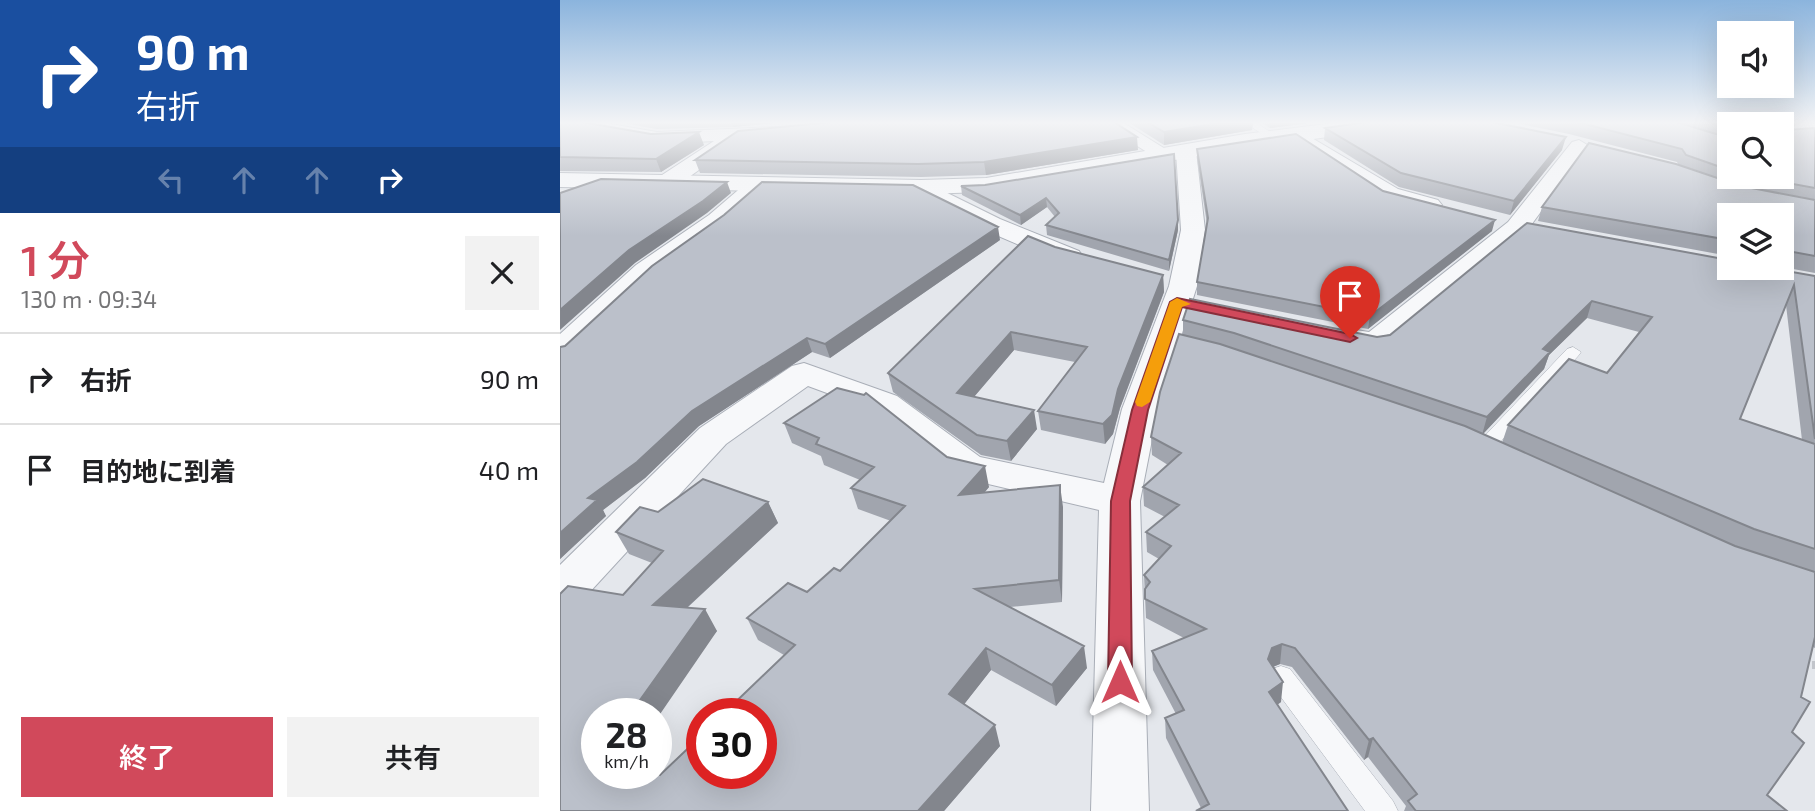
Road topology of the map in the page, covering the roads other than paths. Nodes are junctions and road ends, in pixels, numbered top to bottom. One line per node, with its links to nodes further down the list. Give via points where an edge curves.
1 (700, 160): 6 (street)
2 (1137, 160): 9 (street, via 1003,183)
3 (1178, 160): 16 (street, via 1193,230 1176,343 1140,410)
4 (1329, 160): 10 (street, via 1390,194)
5 (1568, 160): 12 (street, via 1517,227 1375,343)
6 (667, 182): 7 (street); 8 (street)
7 (759, 184): 9 (street); 13 (street, via 718,220 646,271)
8 (562, 185)
9 (921, 187): 11 (street, via 991,224)
10 (1453, 211)
11 (1092, 264)
12 (1322, 332)
13 (560, 351)
14 (1573, 352): 15 (lane, via 1493,449)
15 (1468, 438)
16 (1120, 501): 17 (street, via 968,467 885,402 804,373 713,436); 19 (street)
17 (560, 594)
18 (1281, 677): 20 (lane)
19 (1120, 811)
20 (1383, 811)

